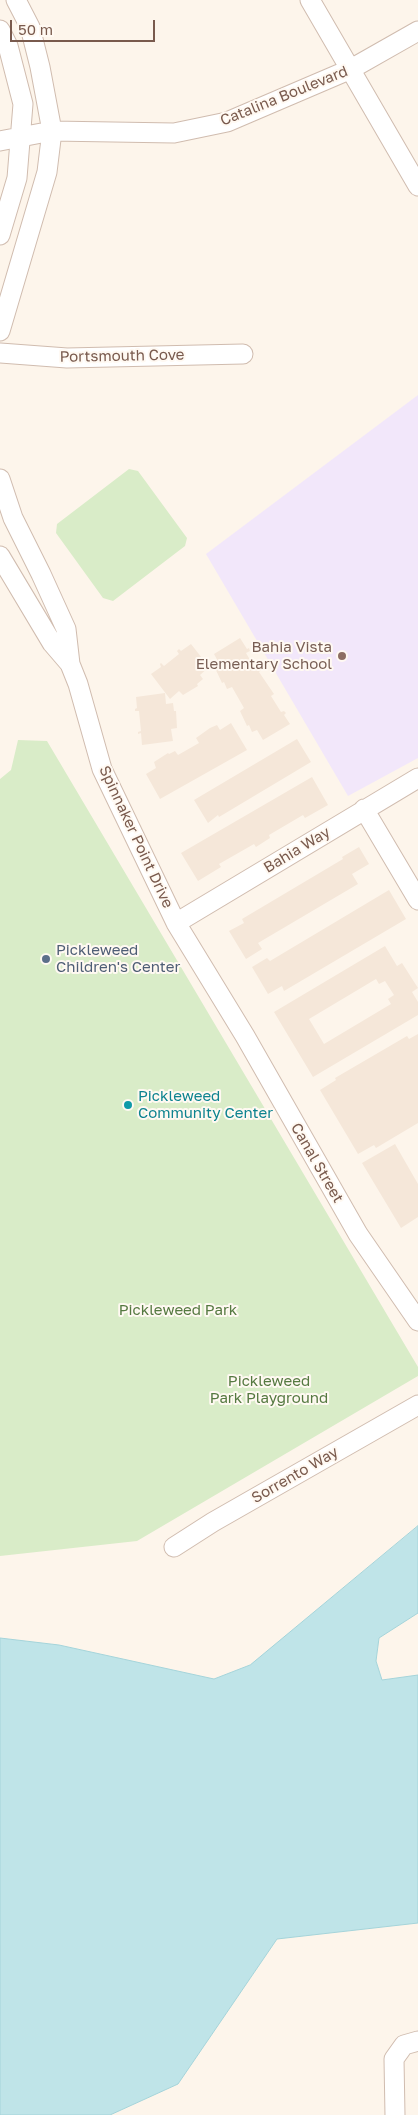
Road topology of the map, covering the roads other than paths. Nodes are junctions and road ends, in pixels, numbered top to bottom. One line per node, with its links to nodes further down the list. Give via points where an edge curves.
1 (16, 0): 6 (street, via 30,28)
2 (310, 0): 5 (street)
3 (0, 30): 7 (street, via 8,46 23,104)
4 (418, 31): 5 (street, Catalina Boulevard)
5 (351, 69): 6 (street, Catalina Boulevard, via 227,122 174,133); 9 (street)
6 (52, 130): 7 (street, Catalina Boulevard); 11 (street, via 47,172)
7 (21, 136): 8 (street, Catalina Boulevard); 10 (street, via 16,178)
8 (0, 141)
9 (418, 186)
10 (0, 235)
11 (0, 331)
12 (0, 353): 13 (street, Portsmouth Cove, via 67,358)
13 (243, 354)
14 (0, 479): 16 (street, Spinnaker Point Drive, via 13,518 66,629)
15 (0, 556): 16 (street, Spinnaker Point Drive, via 52,643)
16 (70, 664): 20 (street, Spinnaker Point Drive, via 102,769)
17 (418, 778): 18 (street, Bahia Way)
18 (364, 809): 19 (street); 20 (street, Bahia Way)
19 (418, 900)
20 (176, 922): 21 (street, Canal Street, via 358,1234)
21 (418, 1321)
22 (418, 1405): 23 (street, Sorrento Way)
23 (174, 1547)
24 (418, 2041): 25 (street, via 404,2045 394,2060)
25 (395, 2115)

